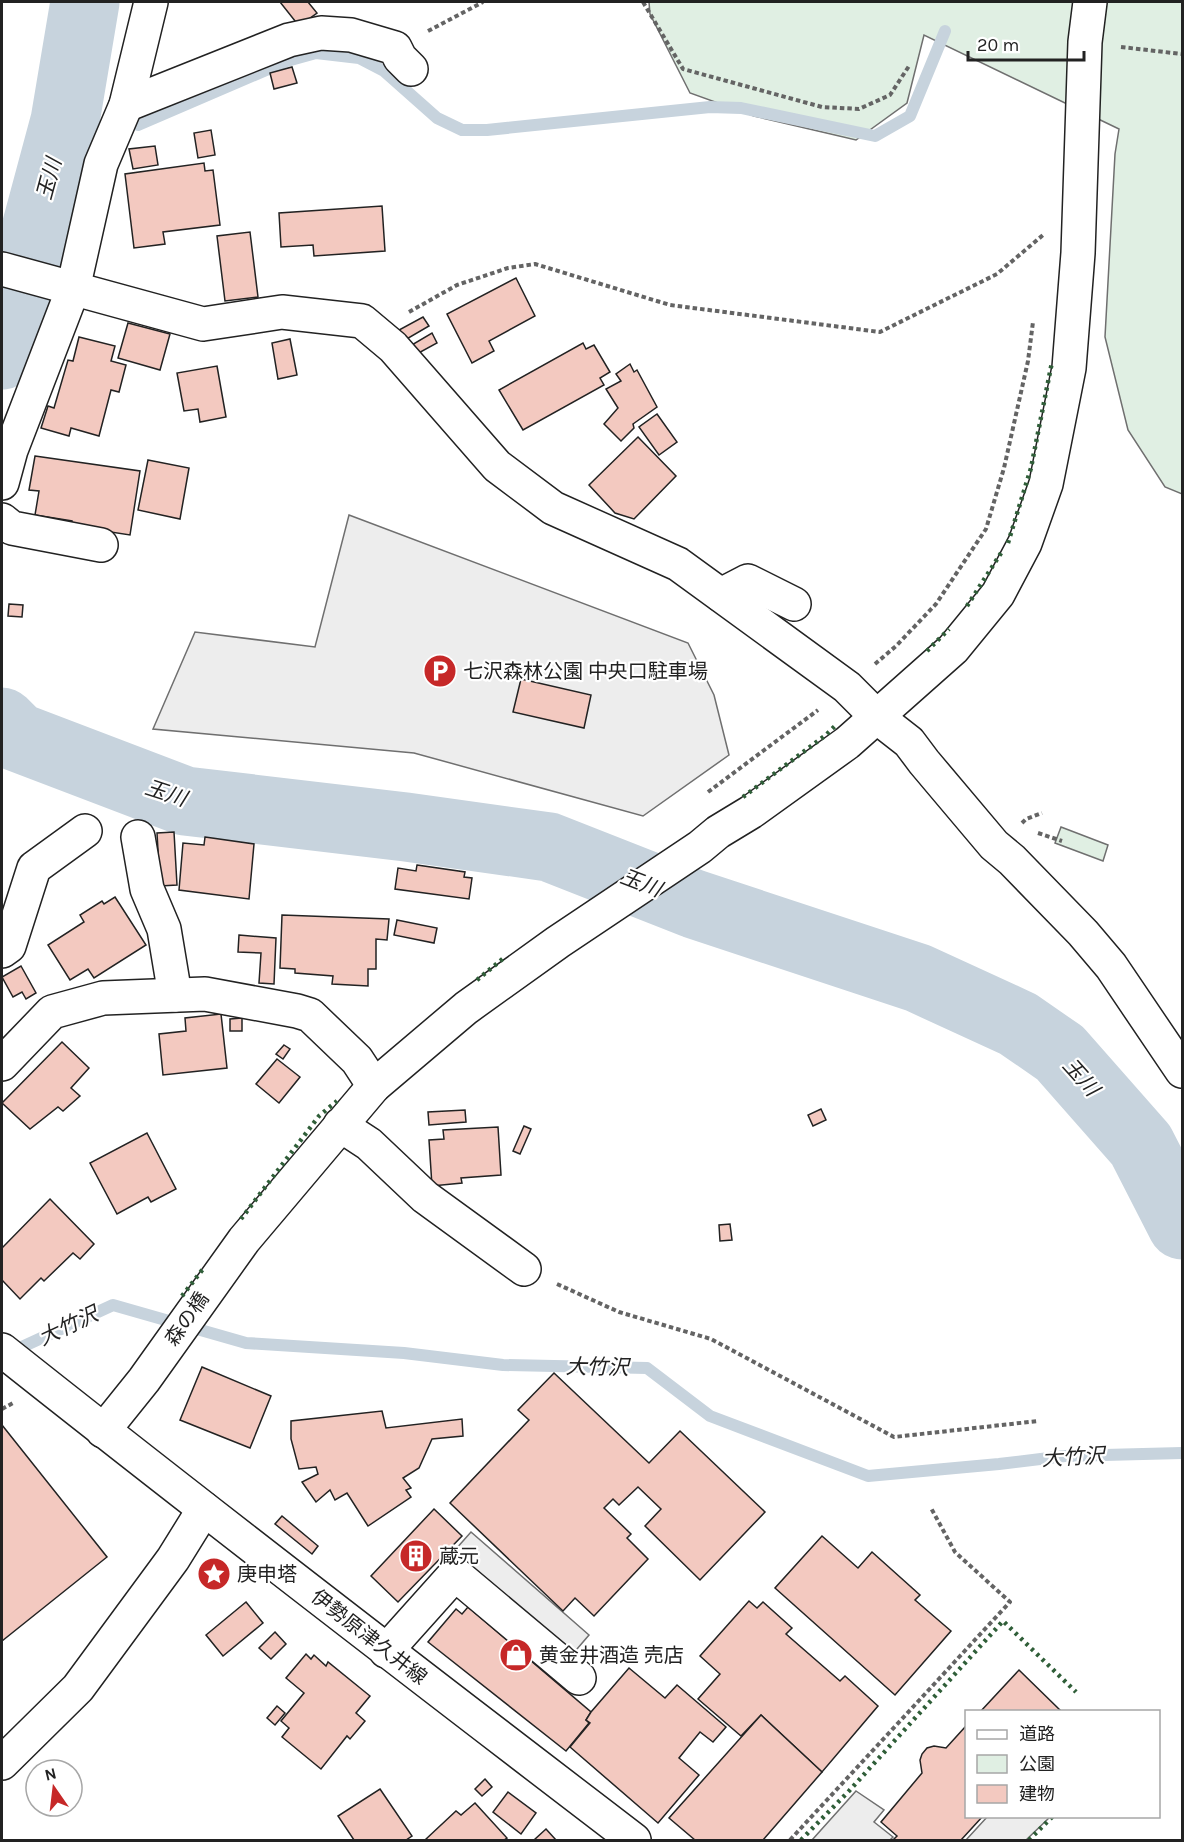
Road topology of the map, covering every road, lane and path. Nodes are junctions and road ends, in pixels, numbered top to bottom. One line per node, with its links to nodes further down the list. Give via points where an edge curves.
1 (151, 2): 9 (street)
2 (483, 2): 7 (path)
3 (643, 2): 8 (path, via 683,69 822,107 859,109 880,100 890,95)
4 (1090, 2): 5 (street, 森の橋)
5 (1085, 42): 6 (path); 10 (street, 森の橋)
6 (1182, 54)
7 (403, 59): 9 (street, via 351,34 321,33 289,40)
8 (909, 66)
9 (126, 105): 15 (street, via 101,164)
10 (1079, 218): 12 (path); 24 (street, 森の橋, via 1069,368 1046,484 1025,543 998,594 953,650)
11 (1043, 224): 12 (path)
12 (1042, 235): 13 (path); 17 (path, via 997,273 880,332 670,306 535,264 508,268 457,285)
13 (1042, 245)
14 (2, 269): 15 (street)
15 (66, 287): 17 (street, via 203,324 282,312 362,321); 18 (street)
16 (1034, 314): 23 (path, via 1026,371 986,529 936,604 896,646)
17 (375, 332): 21 (street, via 393,347 497,466 553,508 678,564)
18 (2, 483)
19 (2, 520): 20 (street, via 12,528)
20 (101, 545)
21 (722, 595): 22 (street, via 748,581); 23 (street)
22 (794, 604)
23 (847, 687): 24 (street); 25 (path)
24 (877, 717): 33 (street, via 909,742 994,845 1083,933 1111,966); 34 (street, 森の橋, via 751,812 466,1008)
25 (702, 797)
26 (1042, 813): 27 (path)
27 (1020, 824)
28 (85, 831): 30 (street, via 34,868 9,946)
29 (138, 837): 31 (street, via 147,889 165,929)
30 (2, 951)
31 (175, 995): 32 (street, via 103,998 52,1012); 34 (street, via 204,994 310,1015 357,1060)
32 (2, 1064)
33 (1182, 1071)
34 (374, 1086): 35 (street, 森の橋)
35 (340, 1125): 36 (street, via 369,1144 425,1197); 39 (street, 森の橋, via 244,1240)
36 (524, 1269): 38 (path, via 619,1312 711,1339 894,1437)
37 (11, 1358): 39 (street, 伊勢原津久井線)
38 (1038, 1421)
39 (103, 1431): 41 (street, 伊勢原津久井線)
40 (931, 1508): 46 (path, via 955,1552 1010,1602)
41 (204, 1509): 42 (street, 伊勢原津久井線); 44 (street, via 173,1560 78,1688)
42 (386, 1651): 43 (street, via 455,1574); 45 (street, 伊勢原津久井線)
43 (579, 1678)
44 (2, 1763)
45 (634, 1840)
46 (789, 1840)

